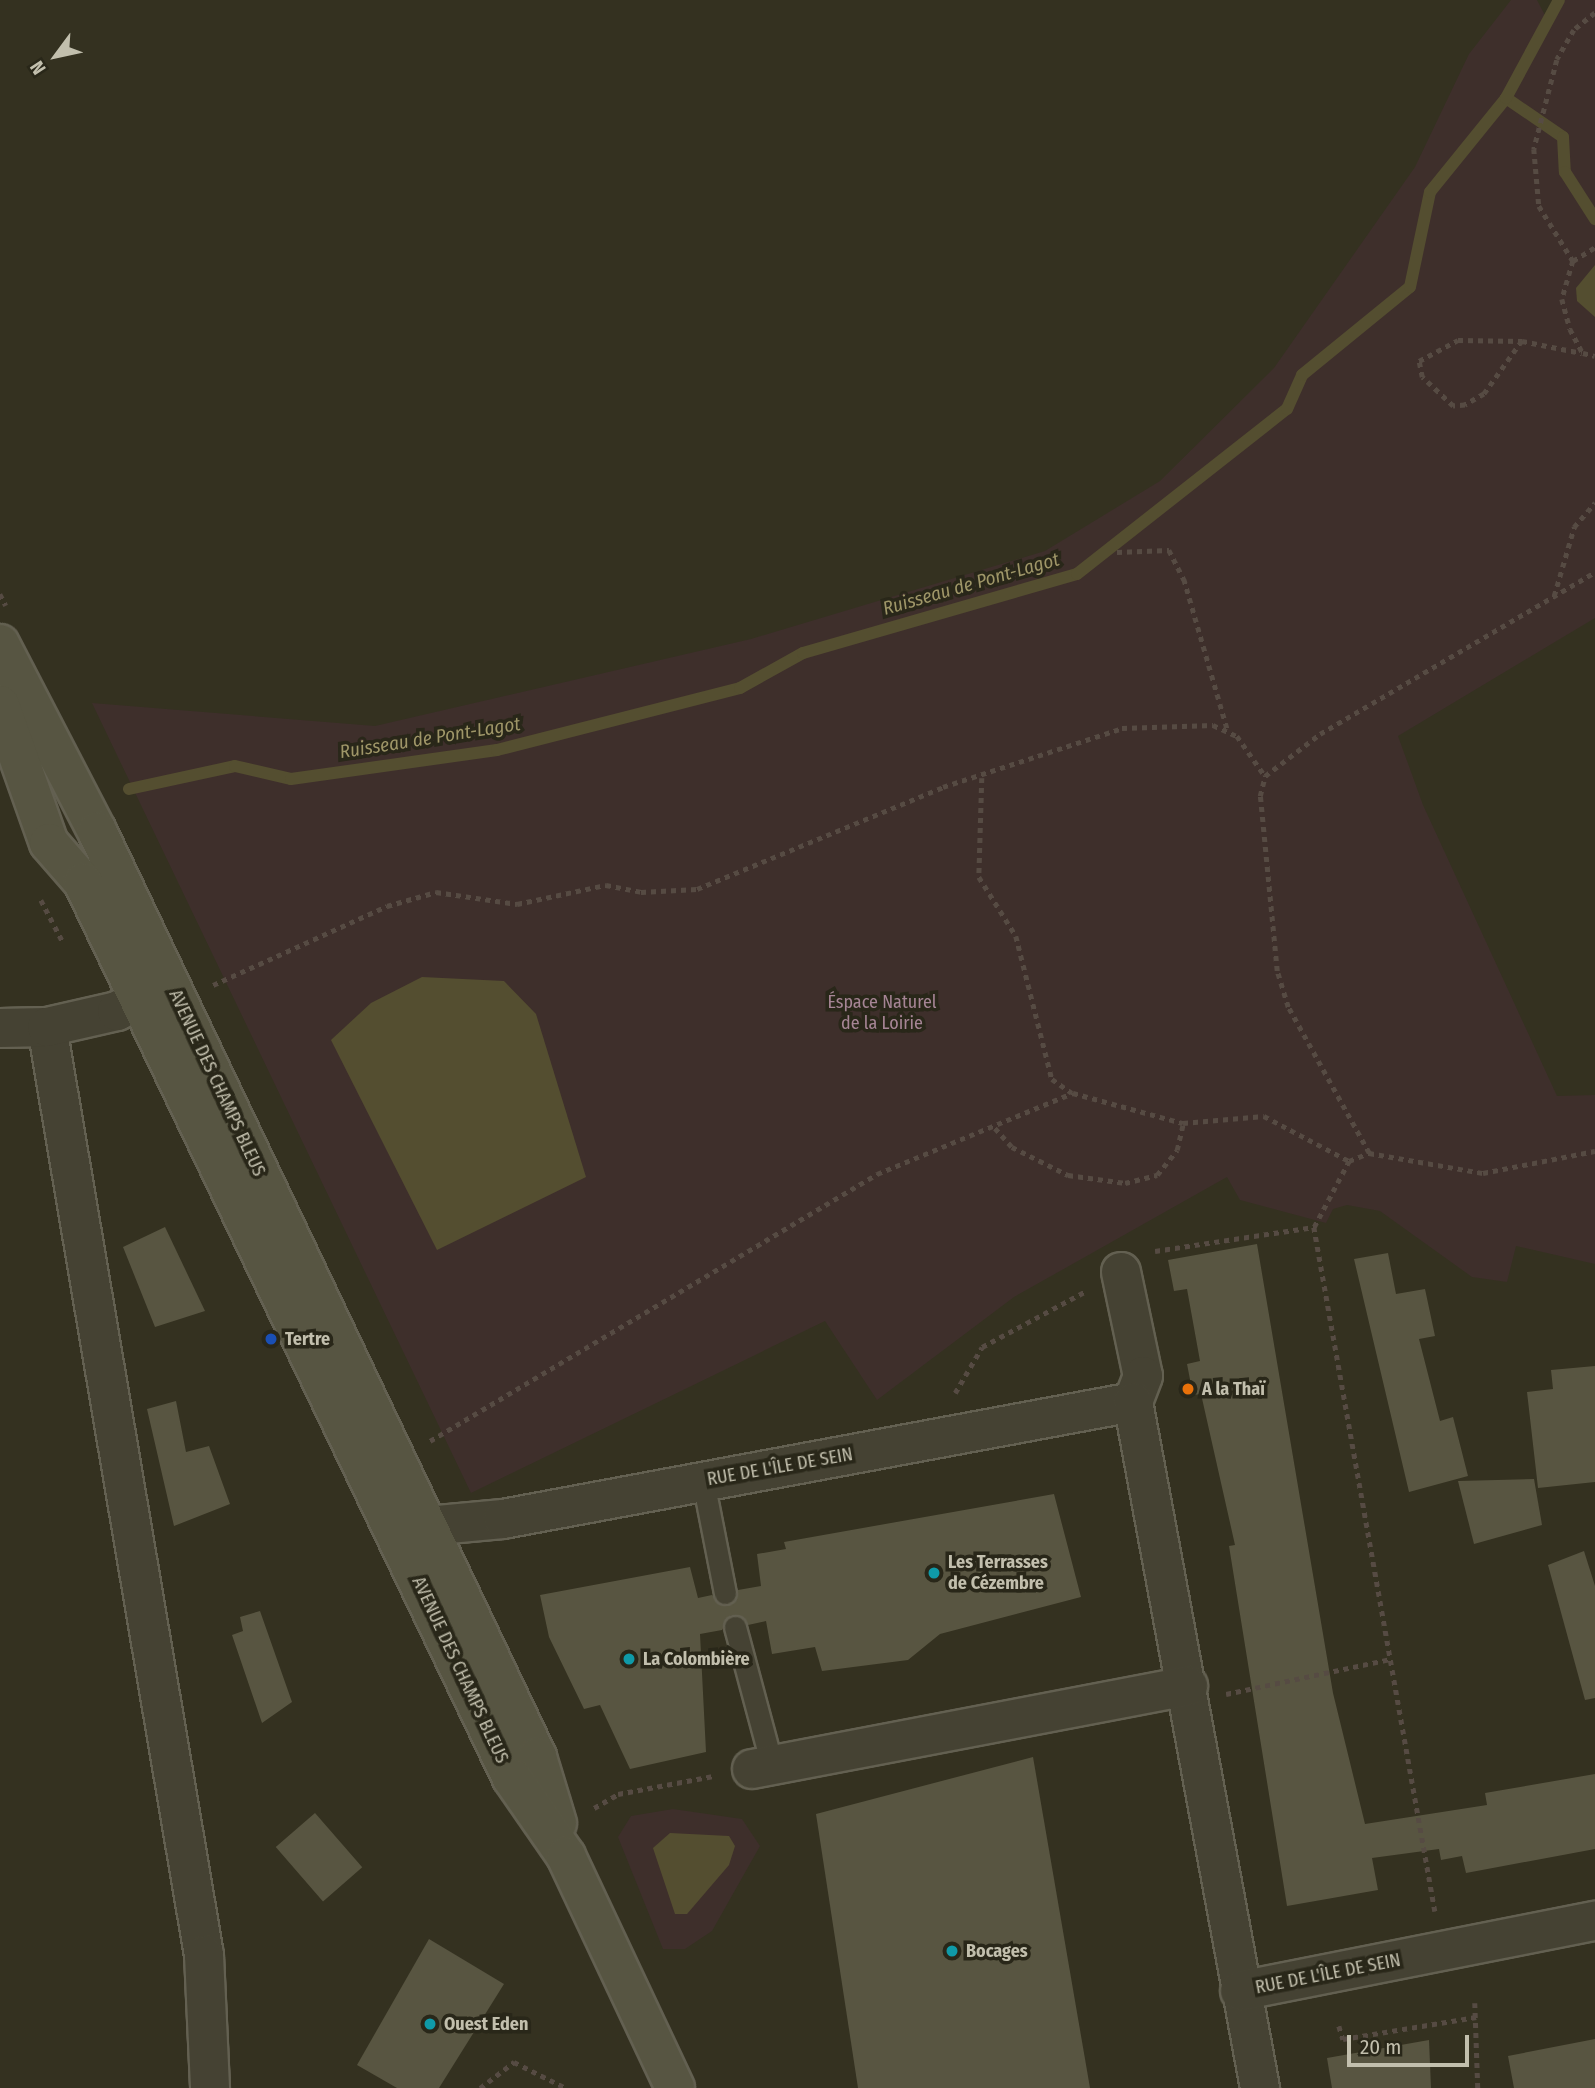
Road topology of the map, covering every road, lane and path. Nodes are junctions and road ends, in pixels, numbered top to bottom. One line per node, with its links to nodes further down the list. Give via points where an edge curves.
1 (1595, 13): 3 (path, via 1574,30 1557,60 1534,149 1539,206)
2 (1595, 247): 3 (path)
3 (1573, 261): 5 (path, via 1562,299)
4 (1522, 341): 4 (path, via 1478,337 1437,347 1419,361 1422,377 1453,406 1465,405 1484,394); 5 (path)
5 (1583, 353): 6 (path)
6 (1595, 356)
7 (1595, 503): 10 (path, via 1573,527)
8 (1117, 552): 13 (path, via 1169,550 1184,579)
9 (1595, 572): 10 (path)
10 (1553, 597): 14 (path, via 1320,734)
11 (0, 644): 16 (main road, AVENUE DES CHAMPS BLEUS)
12 (0, 705): 16 (main road, AVENUE DES CHAMPS BLEUS, via 49,843)
13 (1228, 731): 14 (path); 15 (path, via 1183,723 1122,728)
14 (1265, 776): 23 (path, via 1260,796 1277,971 1288,1007)
15 (982, 778): 16 (path, via 930,792 697,889 641,892 606,885 517,904 436,892 387,906 221,984); 19 (path, via 979,877 1016,936 1052,1079)
16 (168, 990): 17 (street); 30 (main road, AVENUE DES CHAMPS BLEUS); 32 (main road, AVENUE DES CHAMPS BLEUS)
17 (47, 1027): 18 (street); 46 (street, via 204,1955)
18 (0, 1028)
19 (1073, 1093): 20 (path); 21 (path)
20 (1183, 1123): 21 (path, via 1177,1150 1157,1175 1125,1183 1068,1175 1012,1147); 24 (path, via 1264,1116)
21 (995, 1128): 29 (path, via 877,1174)
22 (1595, 1151): 23 (path, via 1483,1173)
23 (1368, 1153): 24 (path)
24 (1349, 1161): 25 (path)
25 (1314, 1227): 26 (path, via 1166,1247); 35 (path)
26 (1121, 1272): 27 (street, RUE DE L'ÎLE DE SEIN, via 1143,1376); 28 (path, via 982,1347 954,1392)
27 (1133, 1402): 28 (street, RUE DE L'ÎLE DE SEIN); 36 (street, RUE DE L'ÎLE DE SEIN)
28 (964, 1433): 31 (street, RUE DE L'ÎLE DE SEIN)
29 (424, 1445)
30 (368, 1476): 32 (main road, AVENUE DES CHAMPS BLEUS, via 387,1489 409,1536); 39 (main road, AVENUE DES CHAMPS BLEUS, via 512,1779)
31 (703, 1481): 32 (street, RUE DE L'ÎLE DE SEIN, via 503,1518); 33 (lane)
32 (428, 1526): 39 (main road, AVENUE DES CHAMPS BLEUS, via 537,1757)
33 (725, 1593)
34 (734, 1628): 37 (lane)
35 (1391, 1659): 36 (path); 40 (path)
36 (1204, 1690): 37 (street); 42 (street, RUE DE L'ÎLE DE SEIN)
37 (762, 1767): 38 (path, via 618,1794)
38 (586, 1813)
39 (566, 1856): 49 (main road, AVENUE DES CHAMPS BLEUS)
40 (1436, 1912)
41 (1595, 1921): 42 (street, RUE DE L'ÎLE DE SEIN)
42 (1240, 1991): 50 (street)
43 (1475, 2003): 44 (path)
44 (1476, 2017): 45 (path, via 1343,2039); 51 (path)
45 (1339, 2026)
46 (210, 2088)
47 (480, 2088): 48 (path, via 514,2062)
48 (566, 2088)
49 (675, 2088)
50 (1259, 2088)
51 (1478, 2088)

